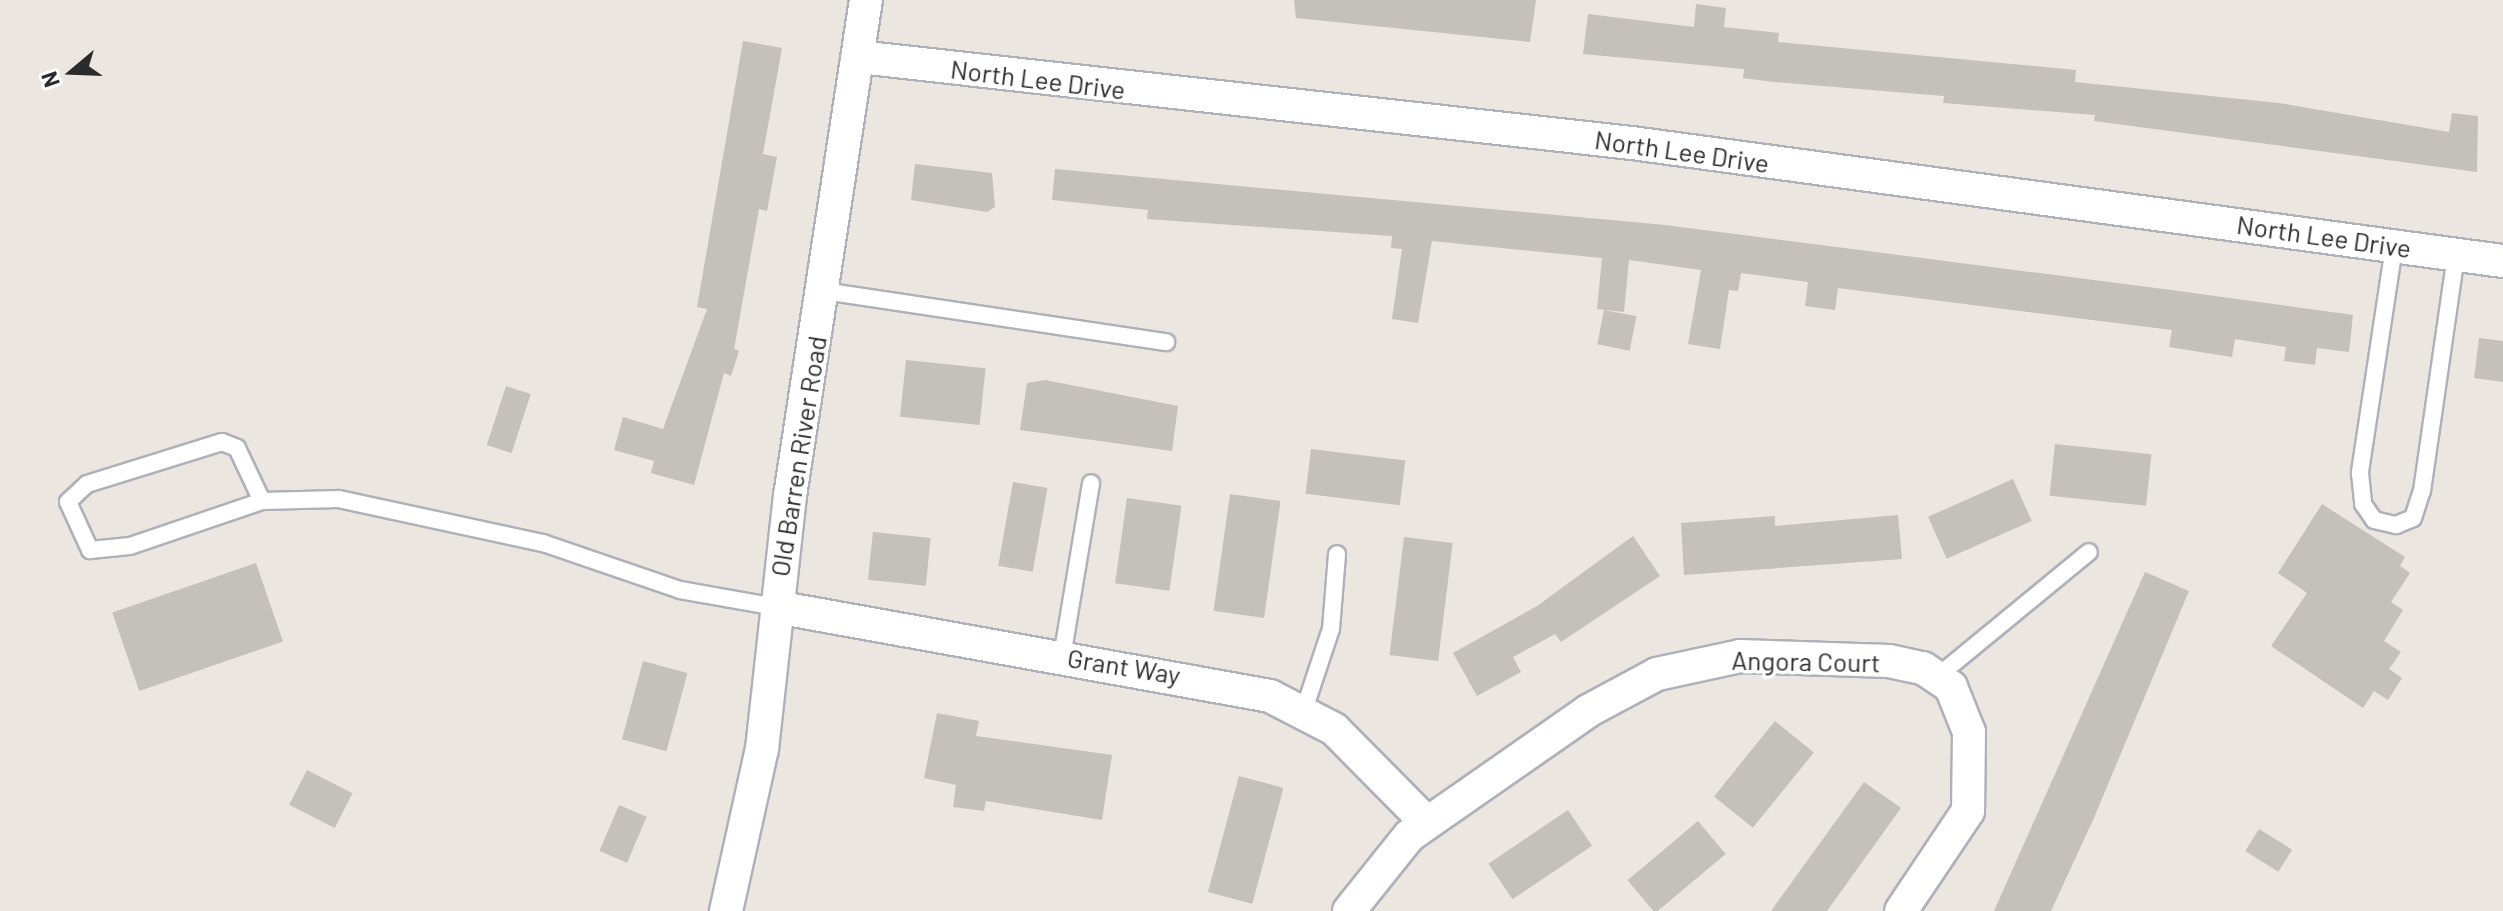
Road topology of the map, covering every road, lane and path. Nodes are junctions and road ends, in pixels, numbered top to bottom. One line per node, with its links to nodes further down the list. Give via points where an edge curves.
1 (866, 0): 2 (street, Old Barren River Road)
2 (859, 57): 3 (street, North Lee Drive, via 1632,143); 6 (street, Old Barren River Road)
3 (2394, 247): 4 (street, North Lee Drive); 4 (lane, via 2360,473 2363,504 2374,520 2396,525 2413,518 2422,491)
4 (2456, 255): 5 (street, North Lee Drive)
5 (2503, 261)
6 (824, 291): 7 (lane); 12 (street, Old Barren River Road)
7 (1166, 342)
8 (1091, 483): 13 (lane)
9 (262, 501): 9 (lane, via 102,551 82,545 68,502 87,484 222,442 237,448); 12 (lane, via 292,496 380,504 543,543 680,590)
10 (2089, 552): 14 (lane)
11 (1337, 554): 15 (lane, via 1331,629)
12 (776, 607): 13 (street, Grant Way); 17 (street, Old Barren River Road, via 754,800)
13 (1062, 657): 15 (street, Grant Way, via 1193,677)
14 (1938, 676): 16 (street, Angora Court, via 1846,657 1740,656 1681,667 1621,691); 19 (street, via 1963,708 1969,732 1968,811)
15 (1304, 710): 16 (street, Grant Way, via 1358,750)
16 (1427, 823): 18 (street, Angora Court, via 1383,860)
17 (726, 911)
18 (1349, 911)
19 (1901, 911)

